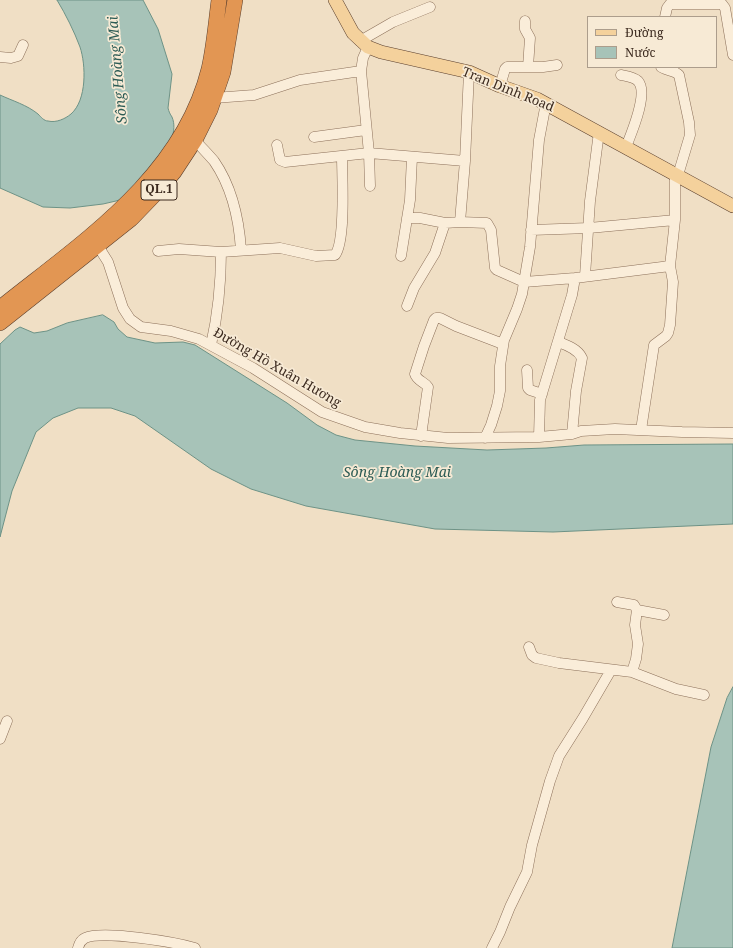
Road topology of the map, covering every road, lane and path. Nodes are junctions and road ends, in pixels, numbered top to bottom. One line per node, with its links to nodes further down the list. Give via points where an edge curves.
1 (219, 0): 48 (highway, QL.1, via 209,69 187,124 173,150 126,205)
2 (235, 0): 18 (highway, QL.1, via 223,72)
3 (335, 0): 7 (main road, via 354,33)
4 (430, 7): 7 (street, via 393,22)
5 (664, 16): 9 (street, via 670,4 722,4 725,8)
6 (525, 21): 12 (street, via 525,29 530,38)
7 (364, 44): 14 (street); 15 (main road, Tran Dinh Road, via 381,52)
8 (23, 45): 10 (street, via 18,56)
9 (733, 55)
10 (0, 58)
11 (557, 65): 12 (street)
12 (528, 67): 17 (street, via 506,68)
13 (663, 68): 30 (street, via 679,75 689,122 690,135)
14 (360, 71): 18 (street, via 300,80 254,95); 20 (street)
15 (469, 72): 17 (main road, Tran Dinh Road); 29 (street)
16 (621, 75): 25 (street, via 637,80 642,89 637,117)
17 (500, 86): 19 (main road, Tran Dinh Road)
18 (214, 98): 23 (highway, QL.1)
19 (546, 104): 21 (main road, Tran Dinh Road); 38 (street, via 539,140)
20 (366, 130): 22 (street); 26 (street)
21 (599, 132): 25 (main road, Tran Dinh Road); 37 (street)
22 (314, 137)
23 (195, 140): 39 (highway, QL.1, via 157,192 131,220); 40 (street, via 214,162 229,191 235,206)
24 (277, 145): 27 (street, via 280,160 285,162)
25 (626, 147): 30 (main road, Tran Dinh Road)
26 (369, 154): 27 (street); 28 (street); 31 (street)
27 (342, 156): 40 (street, via 343,216 339,246 335,255 316,256 280,248)
28 (412, 157): 29 (street); 33 (street)
29 (465, 161): 35 (street)
30 (677, 174): 32 (main road, Tran Dinh Road); 34 (street)
31 (370, 186)
32 (733, 206)
33 (407, 218): 36 (street); 43 (street)
34 (675, 220): 37 (street); 44 (street)
35 (460, 222): 36 (street); 46 (street, via 488,224 491,230 495,268)
36 (445, 223): 47 (street, via 435,253 414,288)
37 (589, 228): 38 (street); 45 (street)
38 (531, 230): 46 (street)
39 (98, 246): 49 (highway, QL.1); 52 (street, Đường Hồ Xuân Hương, via 108,262 127,315 135,323 146,328 181,333)
40 (241, 250): 42 (street)
41 (158, 251): 42 (street, via 179,249)
42 (221, 252): 52 (street, via 220,289)
43 (401, 256)
44 (670, 266): 45 (street); 55 (street, via 673,282 670,325 666,336 654,344)
45 (580, 277): 46 (street); 50 (street)
46 (524, 282): 51 (street)
47 (407, 306)
48 (0, 308)
49 (0, 323)
50 (558, 342): 54 (street); 57 (street, via 574,349 582,358)
51 (504, 344): 58 (street, via 468,332 440,318 434,320 416,374 428,389); 60 (street, via 497,406)
52 (211, 345): 58 (street, Đường Hồ Xuân Hương, via 253,368 322,412 365,427)
53 (527, 370): 54 (street, via 528,388)
54 (542, 394): 59 (street)
55 (641, 430): 56 (street, Đường Hồ Xuân Hương); 57 (street, Đường Hồ Xuân Hương, via 581,431)
56 (733, 432)
57 (572, 434): 59 (street, Đường Hồ Xuân Hương)
58 (421, 436): 60 (street, Đường Hồ Xuân Hương)
59 (540, 437): 60 (street, Đường Hồ Xuân Hương)
60 (485, 438)
61 (617, 602): 62 (street, via 634,605)
62 (637, 610): 63 (street); 66 (street, via 635,625 638,644)
63 (664, 615)
64 (529, 647): 65 (street, via 532,655 549,662)
65 (611, 670): 66 (street); 72 (street, via 559,756 532,845 527,872)
66 (632, 672): 67 (street, via 676,689)
67 (704, 695)
68 (7, 721): 69 (street)
69 (0, 739)
70 (78, 948): 71 (street, via 81,941 86,938 112,936 149,939)
71 (195, 948)
72 (492, 948)

